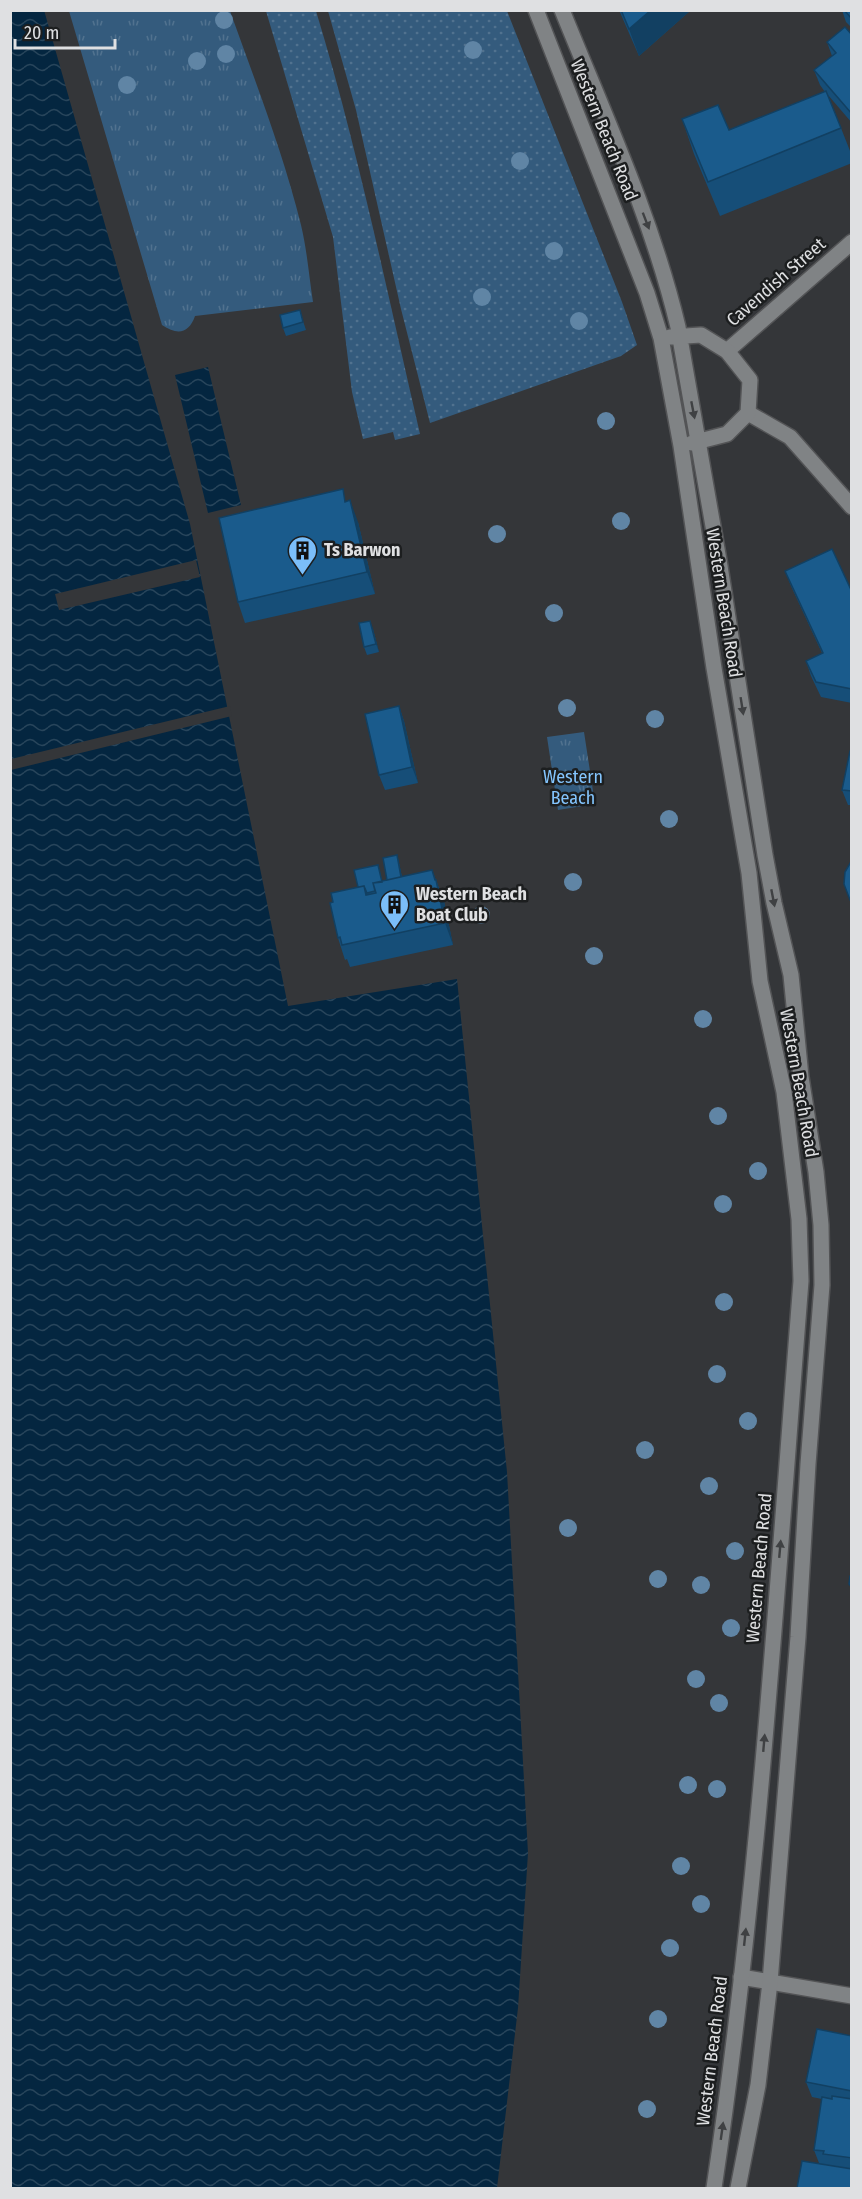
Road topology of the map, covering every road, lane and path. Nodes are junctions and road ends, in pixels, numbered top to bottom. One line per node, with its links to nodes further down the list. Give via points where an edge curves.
1 (536, 10): 5 (street, Western Beach Road)
2 (562, 10): 4 (street, Western Beach Road, one-way to 4, via 648,227)
3 (852, 242): 6 (street, Cavendish Street)
4 (680, 335): 5 (street); 6 (street, via 701,335); 8 (street, Western Beach Road, one-way to 8)
5 (661, 338): 9 (street, Western Beach Road)
6 (727, 351): 7 (street, via 750,380)
7 (748, 413): 8 (street, via 727,434); 10 (street, via 790,437)
8 (699, 441): 9 (street); 12 (street, Western Beach Road, one-way to 12, via 765,855 791,975 821,1225 822,1285)
9 (681, 446): 11 (street, Western Beach Road, one-way to 9, via 801,1281 799,1219 784,1092 760,981 749,873)
10 (852, 507)
11 (741, 1977): 12 (street); 14 (street, Western Beach Road, one-way to 11)
12 (770, 1982): 13 (street); 15 (street, Western Beach Road, via 758,2085)
13 (852, 1996)
14 (714, 2188)
15 (738, 2188)

